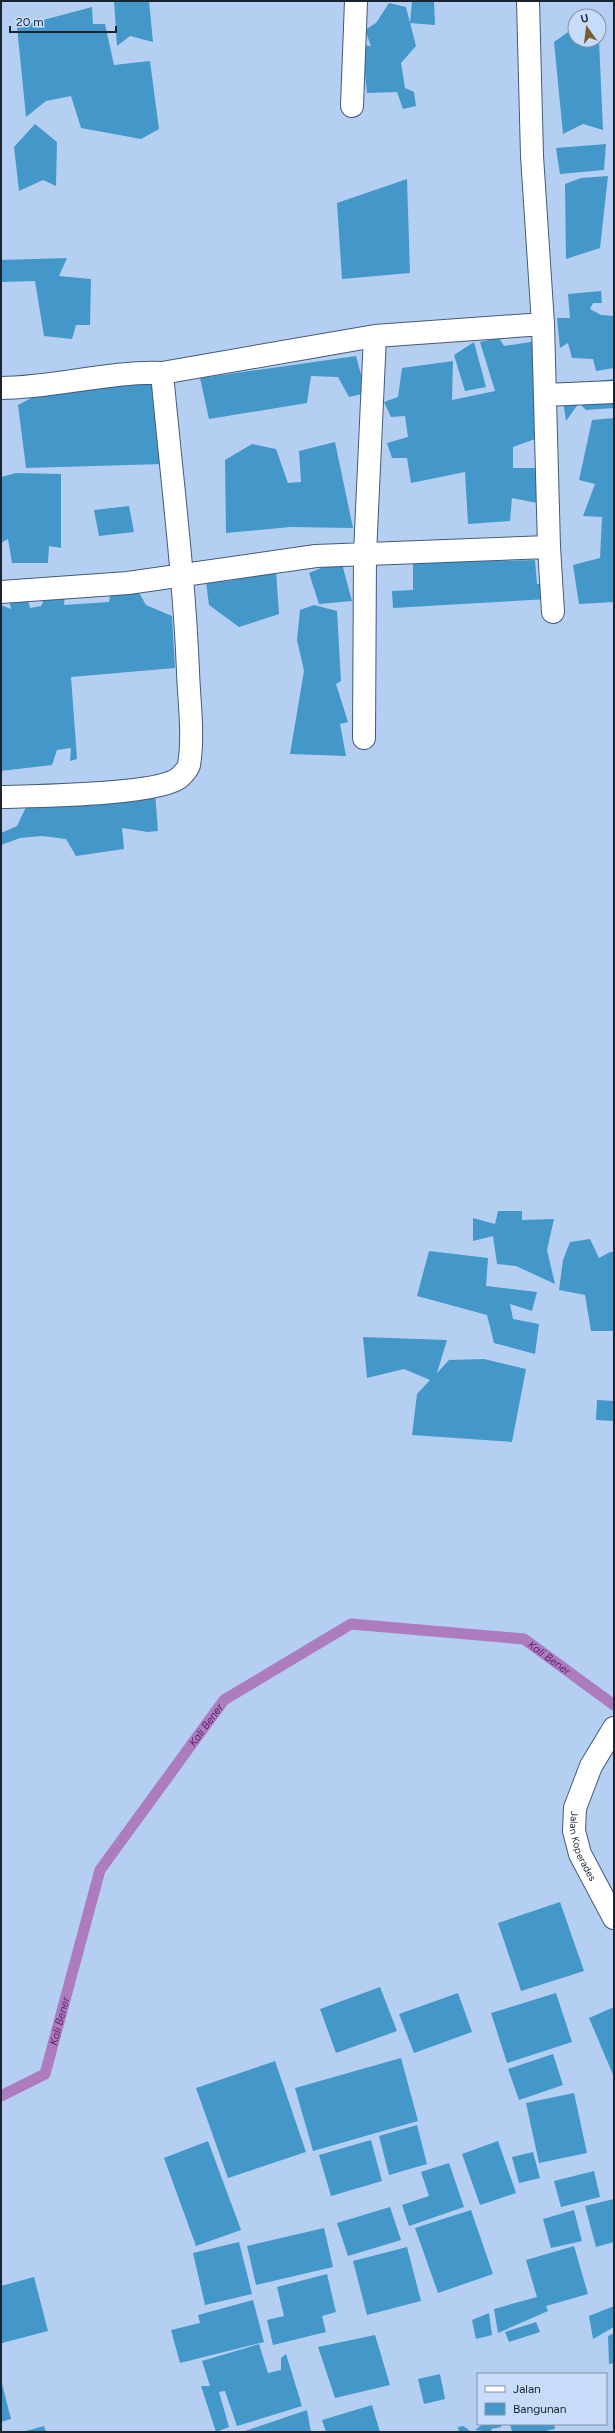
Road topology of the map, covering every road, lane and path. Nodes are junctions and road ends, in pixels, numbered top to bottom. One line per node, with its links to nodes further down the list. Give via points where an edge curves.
1 (356, 1): 3 (street)
2 (528, 1): 4 (street, via 532,156)
3 (352, 106)
4 (543, 324): 5 (street); 9 (street)
5 (375, 336): 6 (street); 11 (street)
6 (162, 373): 7 (street, via 131,372 30,388); 12 (street)
7 (1, 388)
8 (614, 392): 9 (street)
9 (545, 396): 10 (street)
10 (549, 547): 11 (street); 14 (street)
11 (365, 554): 12 (street, via 316,556); 15 (street)
12 (182, 575): 13 (street); 16 (street, via 190,738 188,767 180,778 171,783 152,787 84,794)
13 (1, 592)
14 (553, 612)
15 (364, 738)
16 (1, 797)
17 (614, 1729): 18 (street, Jalan Koperades, via 591,1766 575,1808 574,1831 580,1854)
18 (614, 1918)

